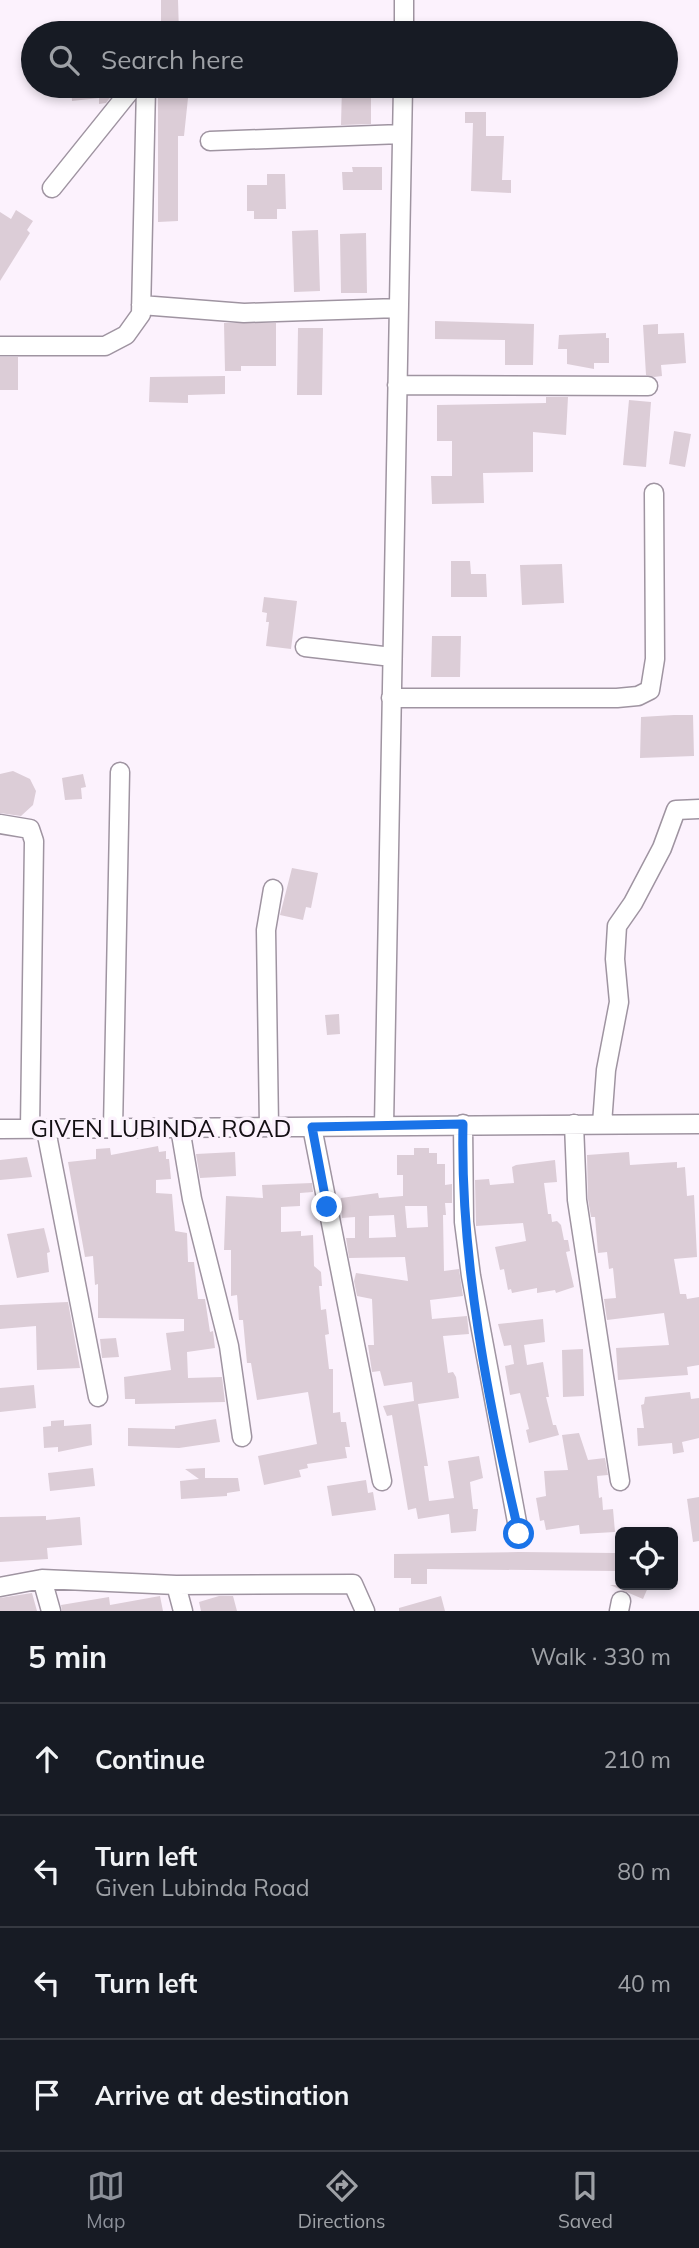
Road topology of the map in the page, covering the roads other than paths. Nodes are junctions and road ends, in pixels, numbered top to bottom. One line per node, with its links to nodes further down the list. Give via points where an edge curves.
1 (404, 0): 2 (street)
2 (404, 21)
3 (124, 98): 8 (street)
4 (146, 98): 10 (street)
5 (403, 98): 6 (street)
6 (402, 134): 7 (street); 9 (street)
7 (209, 141)
8 (52, 188)
9 (399, 308): 10 (street, via 244,313); 12 (street)
10 (141, 309): 11 (street, via 126,335 105,346)
11 (0, 346)
12 (397, 385): 13 (street); 16 (street)
13 (648, 386)
14 (654, 493): 17 (street, via 655,659 650,690 617,698)
15 (305, 647): 16 (street)
16 (392, 657): 17 (street)
17 (391, 698): 26 (street)
18 (120, 772): 31 (street)
19 (699, 809): 24 (street, via 676,810 662,848 617,926 619,1002 606,1070)
20 (0, 824): 32 (street, via 30,829 34,841)
21 (273, 889): 27 (street, via 266,930)
22 (463, 1124): 23 (street, GIVEN LUBINDA ROAD); 26 (street, GIVEN LUBINDA ROAD); 37 (street, via 464,1222 471,1276)
23 (575, 1124): 24 (street, GIVEN LUBINDA ROAD); 36 (street, via 576,1200)
24 (603, 1124): 25 (street, GIVEN LUBINDA ROAD)
25 (699, 1124)
26 (384, 1126): 28 (street, GIVEN LUBINDA ROAD)
27 (269, 1127): 28 (street, GIVEN LUBINDA ROAD); 29 (street, GIVEN LUBINDA ROAD)
28 (312, 1127): 35 (street)
29 (180, 1128): 31 (street, GIVEN LUBINDA ROAD); 34 (street, via 192,1199 229,1346)
30 (0, 1129): 32 (street, GIVEN LUBINDA ROAD)
31 (113, 1129): 32 (street, GIVEN LUBINDA ROAD)
32 (38, 1130): 33 (street)
33 (98, 1397)
34 (242, 1437)
35 (382, 1481)
36 (620, 1481)
37 (519, 1534)
38 (42, 1578): 39 (street); 40 (street); 41 (street)
39 (176, 1585): 42 (street); 43 (street, via 354,1584)
40 (0, 1587)
41 (51, 1611)
42 (183, 1611)
43 (365, 1611)

